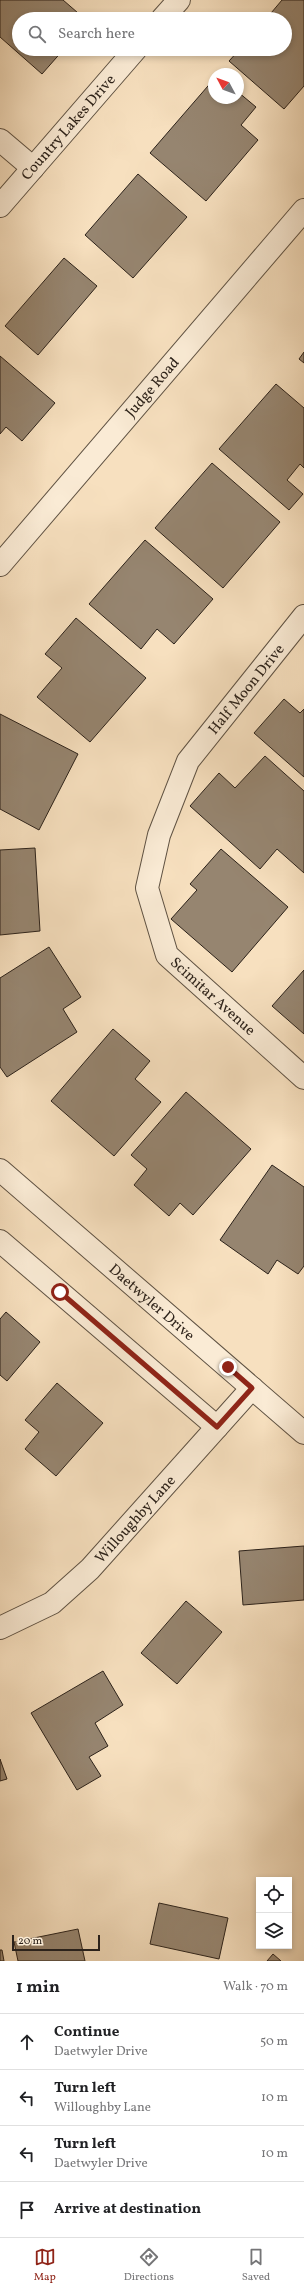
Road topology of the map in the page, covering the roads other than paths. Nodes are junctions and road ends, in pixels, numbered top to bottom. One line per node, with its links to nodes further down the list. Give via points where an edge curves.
1 (179, 0): 2 (street)
2 (168, 12)
3 (130, 56): 5 (street, Country Lakes Drive)
4 (0, 140): 5 (street)
5 (33, 168): 6 (street, Country Lakes Drive)
6 (0, 206)
7 (304, 210): 8 (street, Judge Road)
8 (0, 565)
9 (304, 616): 10 (street, Half Moon Drive)
10 (188, 761): 11 (street, Scimitar Avenue, via 159,834 147,888 167,955)
11 (304, 1078)
12 (0, 1170): 14 (street, Daetwyler Drive)
13 (0, 1241): 15 (street)
14 (252, 1388): 15 (street, Willoughby Lane); 16 (street, Daetwyler Drive)
15 (217, 1427): 17 (street, Willoughby Lane, via 90,1569 52,1603)
16 (304, 1433)
17 (0, 1628)

